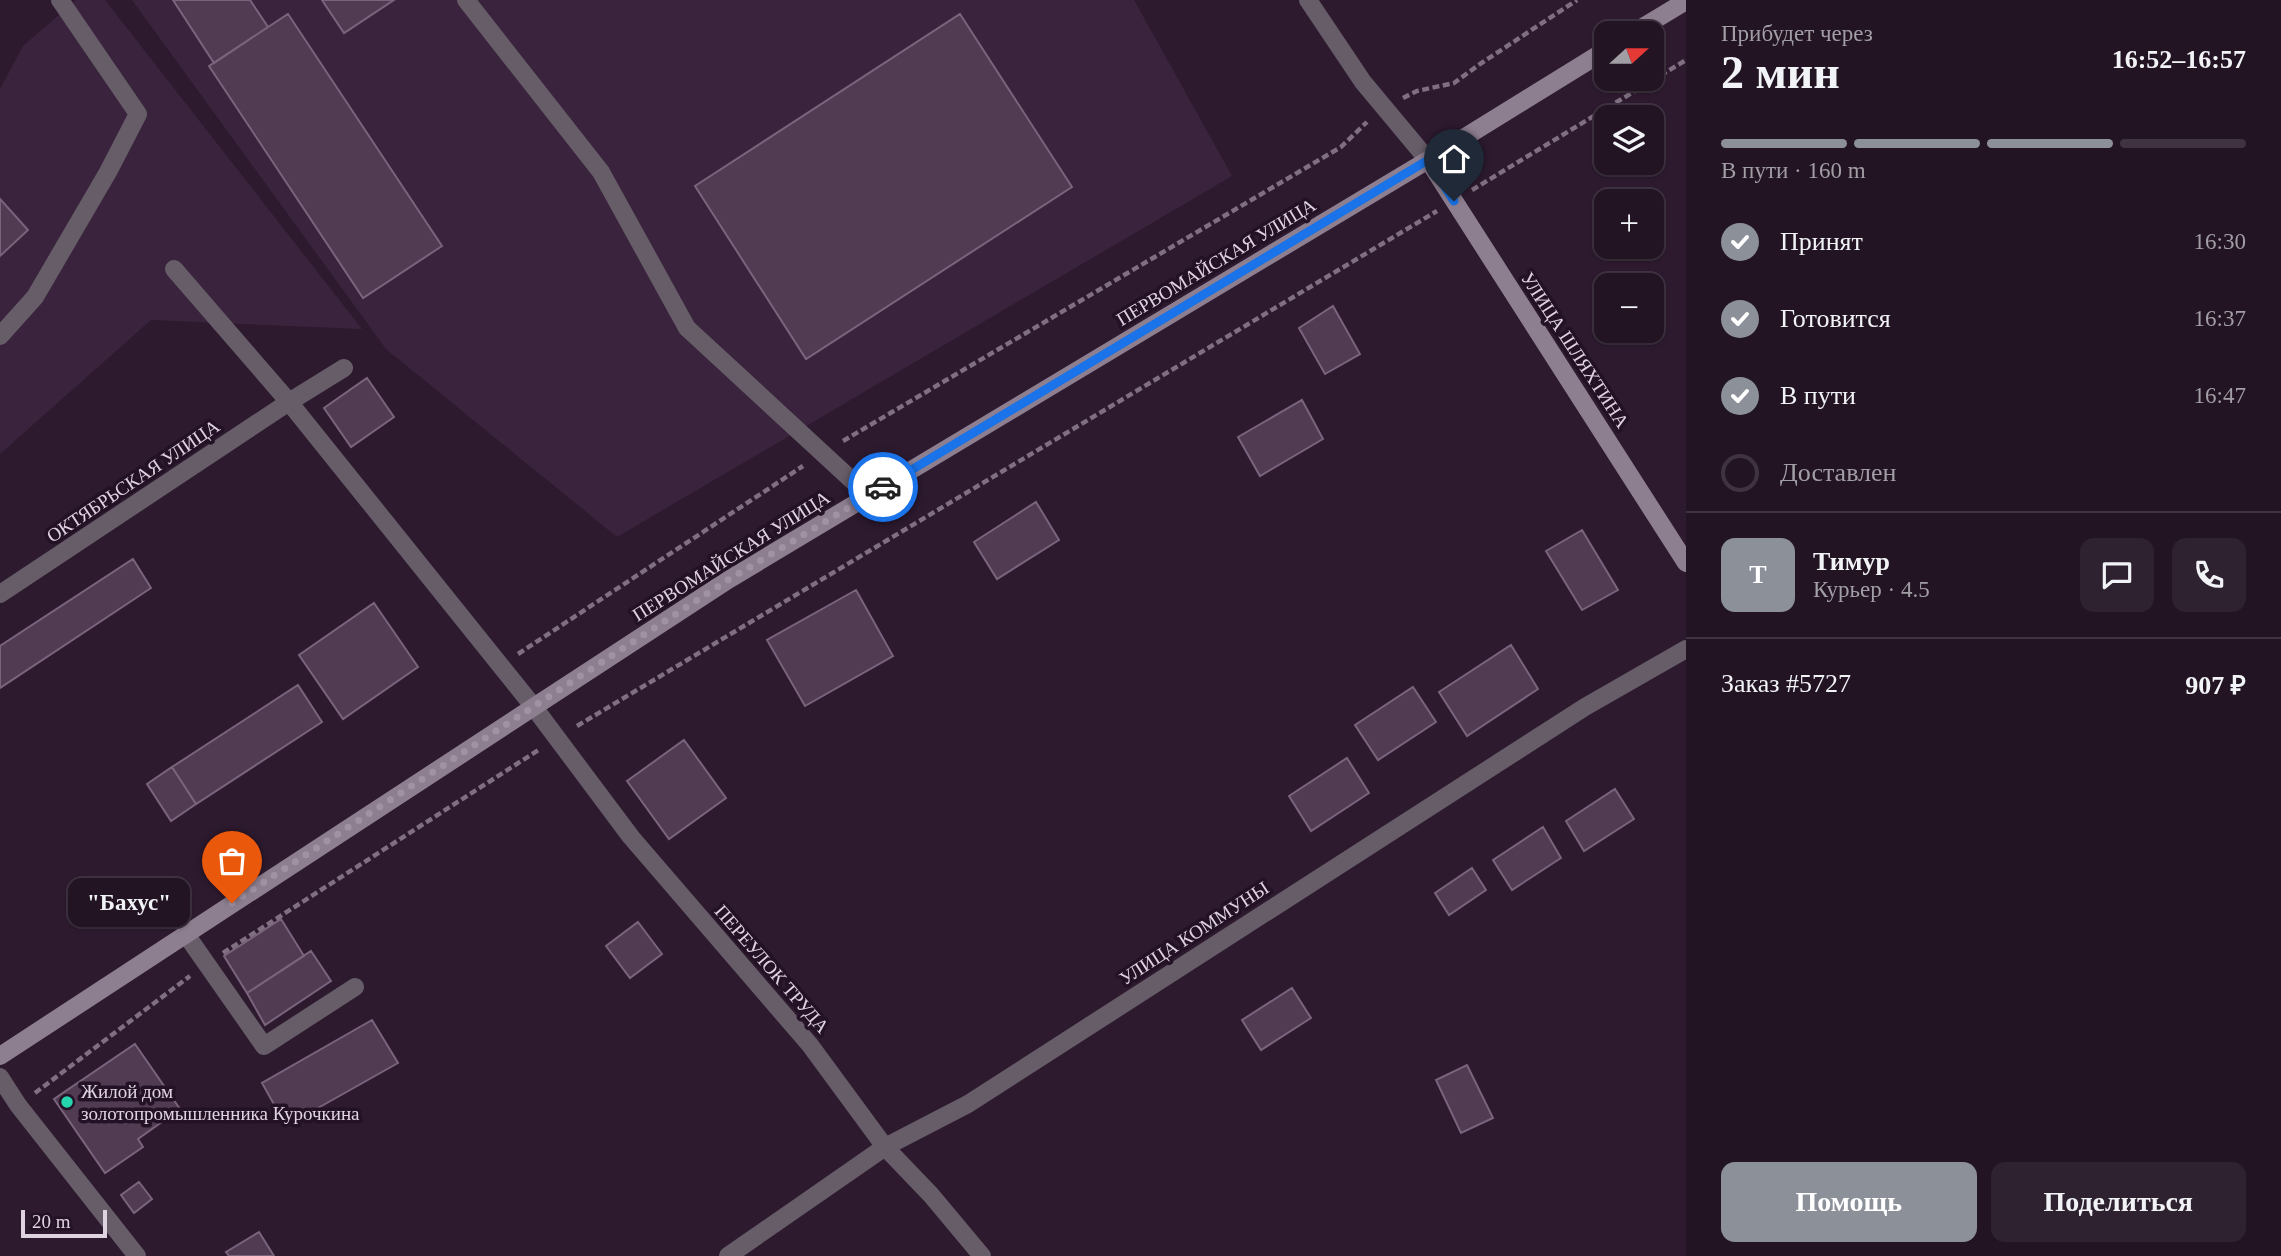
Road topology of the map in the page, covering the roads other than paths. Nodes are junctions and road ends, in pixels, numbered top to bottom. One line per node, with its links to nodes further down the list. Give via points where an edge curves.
1 (60, 0): 9 (street, via 138,114 35,296)
2 (466, 0): 12 (street, via 601,172 687,328)
3 (1308, 0): 7 (street, via 1363,82)
4 (1686, 1): 5 (main road)
5 (1653, 21)
6 (1594, 57): 7 (main road, ПЕРВОМАЙСКАЯ УЛИЦА)
7 (1428, 160): 12 (main road, ПЕРВОМАЙСКАЯ УЛИЦА); 13 (main road, УЛИЦА ШЛЯХТИНА)
8 (174, 269): 11 (street, ПЕРЕУЛОК ТРУДА)
9 (0, 336)
10 (344, 368): 11 (street, ОКТЯБРЬСКАЯ УЛИЦА)
11 (289, 402): 14 (street, ОКТЯБРЬСКАЯ УЛИЦА); 16 (street, ПЕРЕУЛОК ТРУДА)
12 (869, 495): 16 (main road, ПЕРВОМАЙСКАЯ УЛИЦА)
13 (1686, 563)
14 (0, 594)
15 (1686, 649): 21 (street, УЛИЦА КОММУНЫ, via 1585,707 968,1104)
16 (533, 706): 17 (main road, ПЕРВОМАЙСКАЯ УЛИЦА); 21 (street, ПЕРЕУЛОК ТРУДА, via 631,838 810,1045)
17 (185, 933): 18 (street, via 264,1046); 19 (main road, ПЕРВОМАЙСКАЯ УЛИЦА)
18 (355, 988)
19 (0, 1056)
20 (0, 1077): 22 (street)
21 (885, 1147): 23 (street, УЛИЦА КОММУНЫ); 24 (street, ПЕРЕУЛОК ТРУДА)
22 (137, 1256)
23 (728, 1256)
24 (982, 1256)

